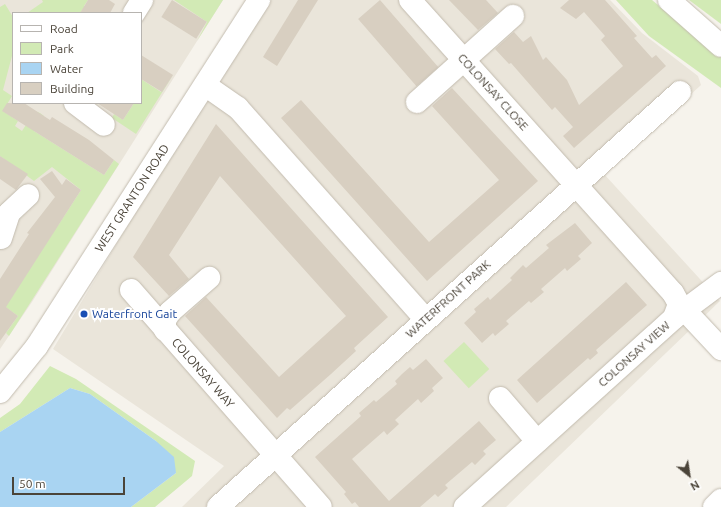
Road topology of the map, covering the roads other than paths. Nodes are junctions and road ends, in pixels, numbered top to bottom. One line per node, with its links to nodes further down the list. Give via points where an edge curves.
1 (142, 0): 5 (street)
2 (259, 0): 9 (street, WEST GRANTON ROAD)
3 (410, 0): 8 (street, COLONSAY CLOSE)
4 (669, 0): 7 (street)
5 (135, 12)
6 (513, 16): 8 (street)
7 (721, 46)
8 (464, 60): 11 (street); 14 (street, COLONSAY CLOSE)
9 (205, 85): 22 (street, via 238,108); 25 (street, WEST GRANTON ROAD, via 37,346)
10 (680, 92): 14 (street, WATERFRONT PARK)
11 (417, 102)
12 (77, 104): 13 (street)
13 (104, 125)
14 (576, 184): 21 (street, via 673,294); 22 (street, WATERFRONT PARK)
15 (28, 195): 16 (street)
16 (4, 210): 17 (street)
17 (1, 238)
18 (210, 278): 23 (street, via 170,312 165,320)
19 (721, 282): 21 (street, COLONSAY VIEW)
20 (131, 290): 23 (street, COLONSAY WAY)
21 (679, 311): 24 (street); 27 (street, COLONSAY VIEW)
22 (426, 320): 28 (street, WATERFRONT PARK)
23 (165, 330): 28 (street, COLONSAY WAY)
24 (721, 349)
25 (2, 385)
26 (500, 398): 27 (street)
27 (537, 441): 32 (street, COLONSAY VIEW)
28 (275, 455): 30 (street, WATERFRONT PARK); 31 (street, COLONSAY WAY)
29 (721, 500): 33 (street)
30 (218, 507)
31 (321, 507)
32 (466, 507)
33 (714, 507)

